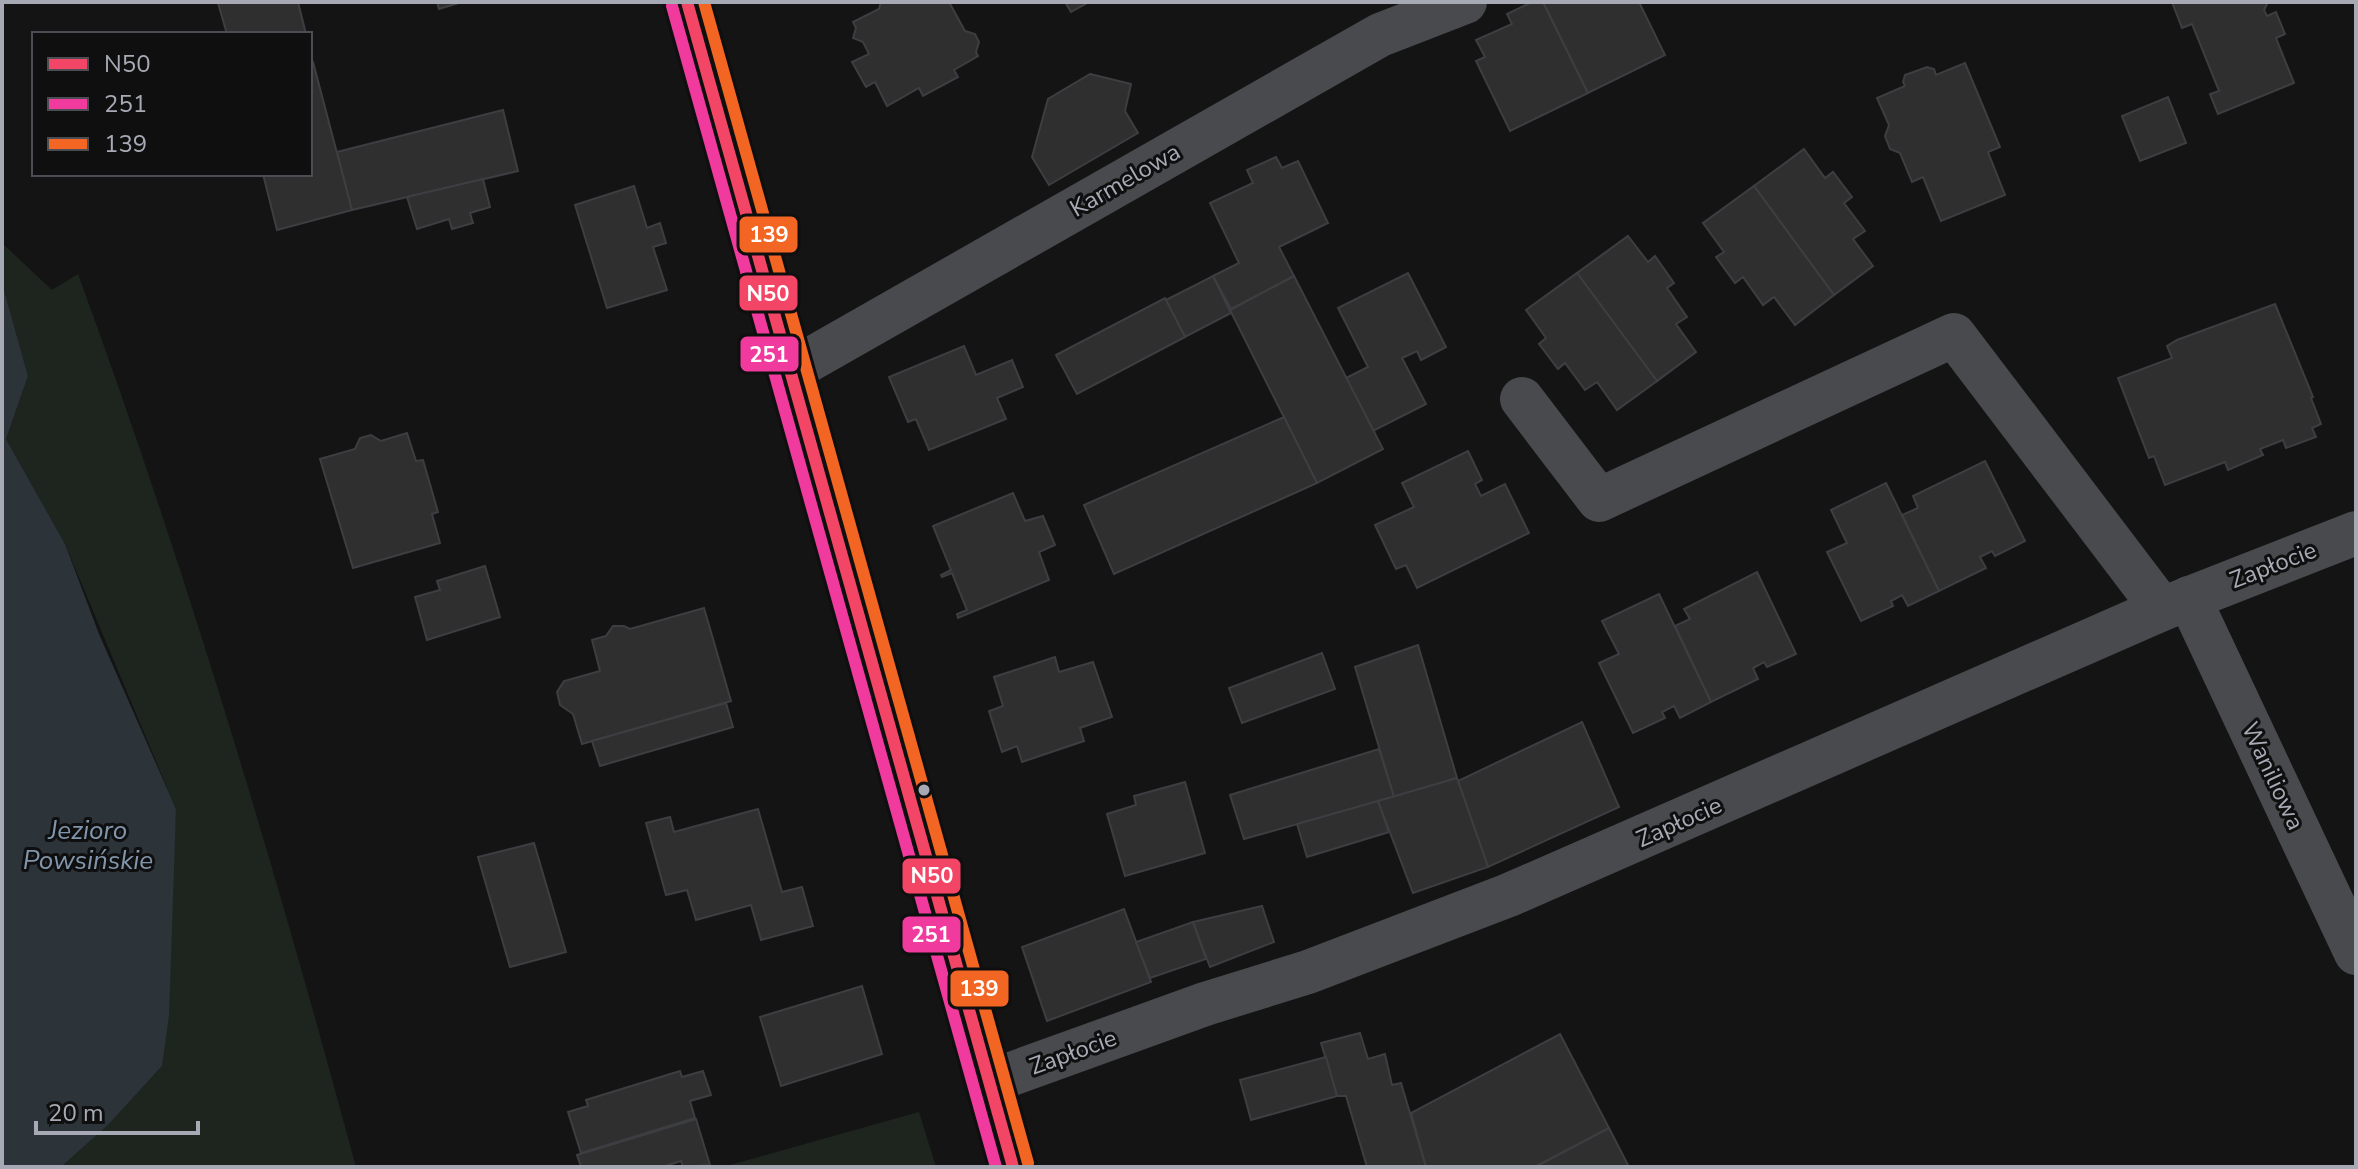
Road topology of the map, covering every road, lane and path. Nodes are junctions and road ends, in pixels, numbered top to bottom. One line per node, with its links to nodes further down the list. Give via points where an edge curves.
1 (687, 2): 3 (street)
2 (1465, 2): 3 (street, Karmelowa, via 1380,35)
3 (790, 371): 8 (street)
4 (1522, 399): 6 (street, Waniliowa, via 1599,500 1954,335)
5 (2356, 533): 6 (street, Zapłocie)
6 (2176, 604): 7 (street, Waniliowa); 8 (street, Zapłocie, via 1509,895 1308,972)
7 (2356, 953)
8 (989, 1082): 9 (street)
9 (1013, 1167)

